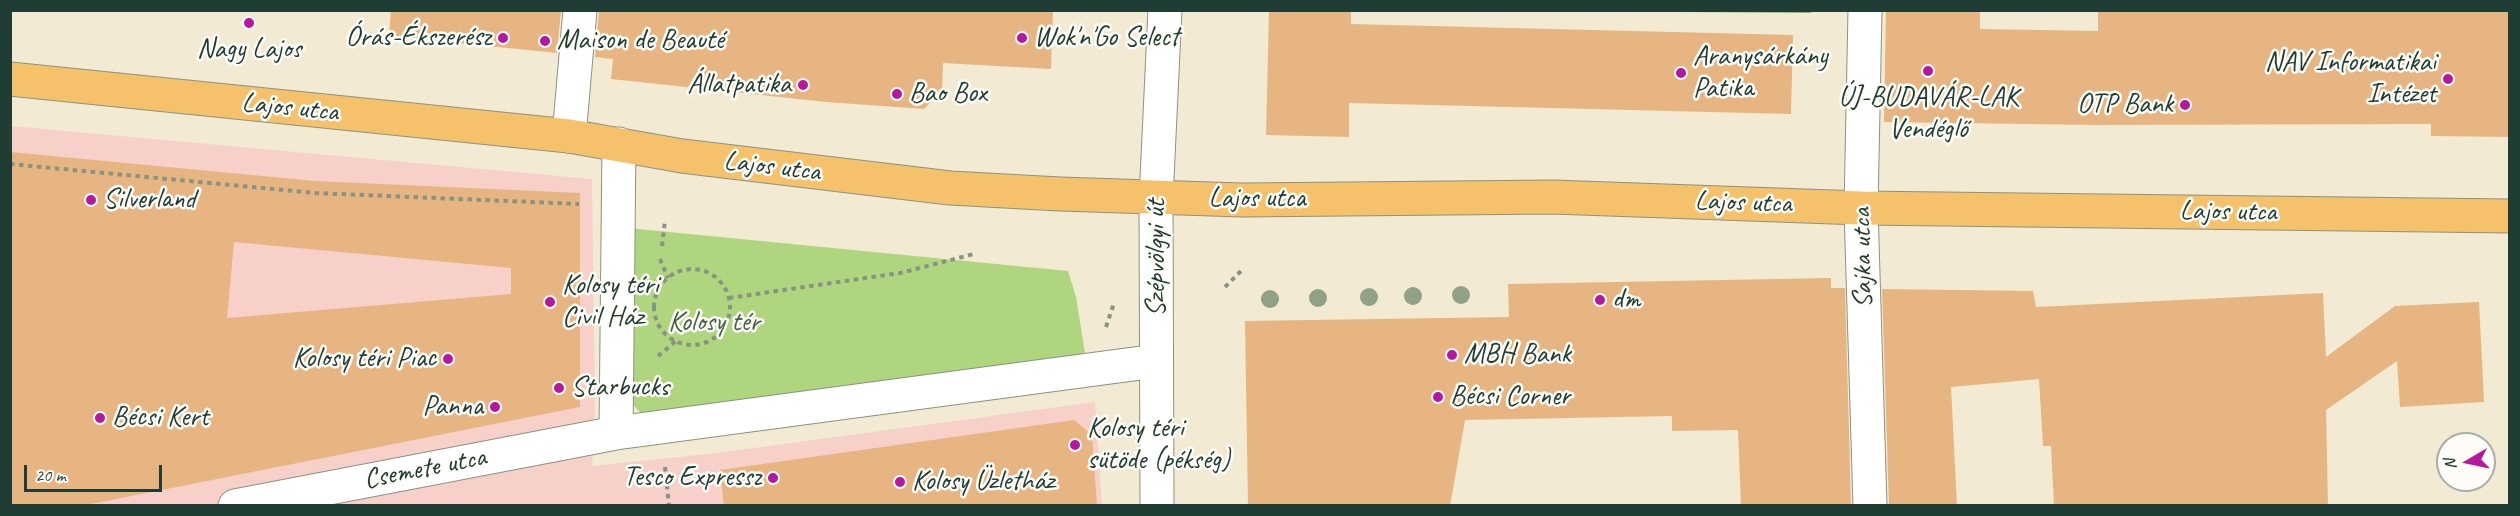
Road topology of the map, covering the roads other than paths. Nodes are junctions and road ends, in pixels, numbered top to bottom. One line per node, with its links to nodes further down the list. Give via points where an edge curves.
1 (580, 10): 5 (street)
2 (1164, 10): 7 (street, Szépvölgyi út)
3 (1865, 10): 8 (street, Sajka utca)
4 (10, 80): 5 (main road, Lajos utca)
5 (569, 136): 6 (main road, Lajos utca)
6 (620, 144): 7 (main road, Lajos utca, via 682,156 950,188); 11 (street)
7 (1156, 199): 8 (main road, Lajos utca, via 1553,197); 10 (street, Szépvölgyi út)
8 (1861, 207): 9 (main road, Lajos utca); 14 (street, Sajka utca)
9 (2510, 216)
10 (1156, 361): 11 (street); 13 (street, Szépvölgyi út)
11 (616, 433): 12 (street, Csemete utca)
12 (235, 506)
13 (1157, 506)
14 (1870, 506)

